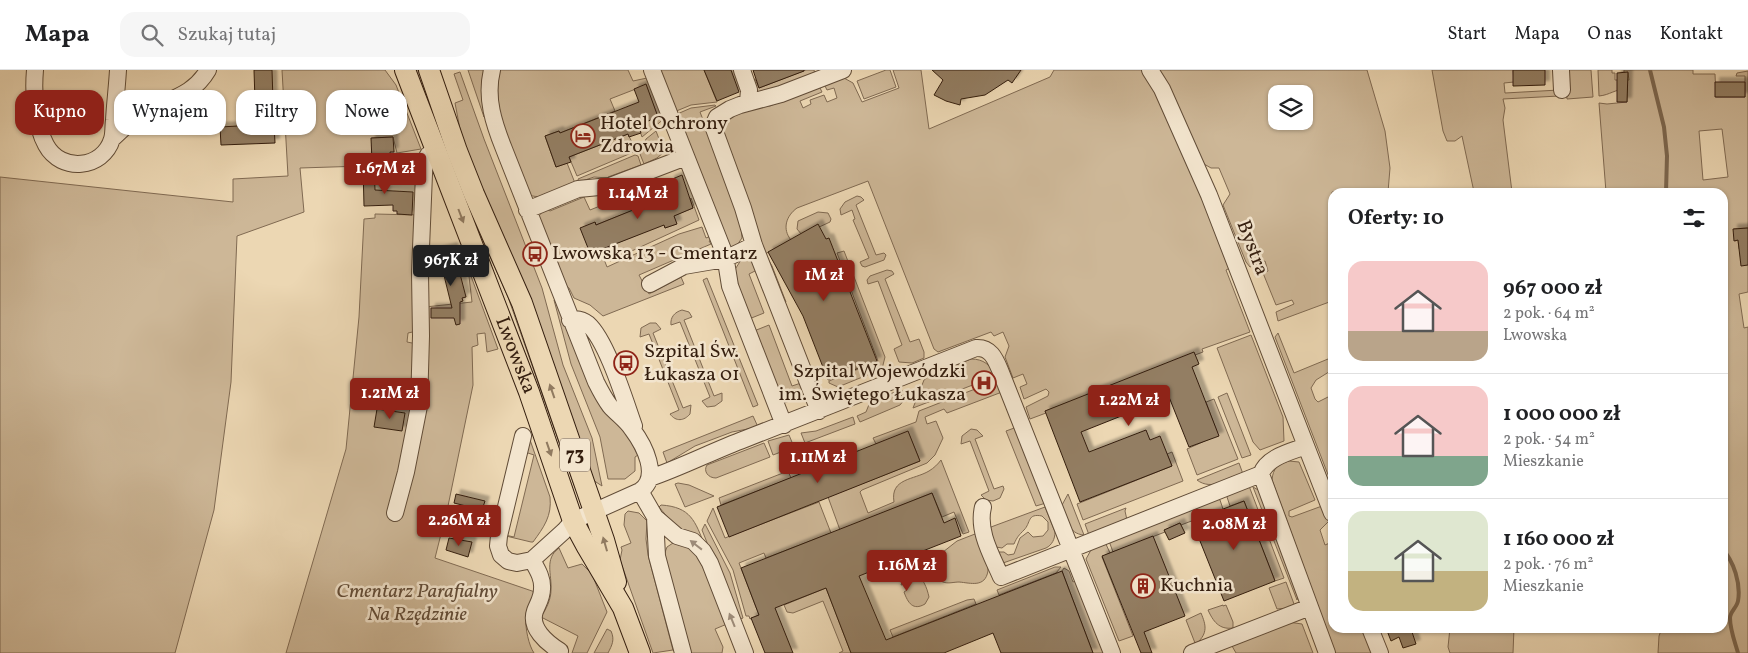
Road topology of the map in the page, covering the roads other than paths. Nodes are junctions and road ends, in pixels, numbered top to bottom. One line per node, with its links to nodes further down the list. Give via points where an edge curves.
1 (35, 70): 14 (street, via 33,87 39,125 46,146 60,160 78,164 92,162 105,153)
2 (118, 70): 14 (street)
3 (208, 70): 14 (street, via 187,93 139,116)
4 (405, 70): 15 (main road, Lwowska / 73)
5 (429, 70): 30 (main road, Lwowska / 73, one-way to 5, via 522,303 474,194)
6 (492, 70): 17 (street, via 492,117)
7 (652, 70): 16 (street)
8 (742, 70): 13 (street, via 749,90)
9 (843, 70): 13 (street, via 781,94)
10 (1150, 70): 24 (street, Bystra, via 1162,89 1209,195)
11 (1561, 70): 12 (street)
12 (1562, 90)
13 (748, 102): 18 (street, via 720,114 713,126)
14 (112, 139)
15 (436, 151): 31 (street, via 428,155 424,174 419,406); 33 (main road, Lwowska / 73, one-way to 33, via 531,398)
16 (686, 157): 17 (street, via 610,186 578,189); 19 (street)
17 (527, 210): 26 (street, via 602,394 640,440 650,466)
18 (754, 245): 19 (street); 21 (street)
19 (725, 259): 20 (street, via 684,266); 22 (street, via 730,286)
20 (650, 284)
21 (819, 411): 22 (street); 34 (street, via 976,348 988,350 1000,370)
22 (784, 425): 26 (street)
23 (524, 436): 35 (street, via 498,546 508,561)
24 (1306, 446): 25 (street, via 1269,462); 28 (street, Bystra)
25 (1261, 474): 34 (street); 36 (street)
26 (650, 478): 27 (street)
27 (640, 491): 30 (street); 32 (street)
28 (1328, 503)
29 (983, 507): 34 (street, via 982,529 1001,578)
30 (594, 512): 33 (street); 37 (main road, Lwowska / 73, one-way to 30)
31 (395, 513)
32 (655, 517): 41 (street, via 657,556); 42 (street, one-way to 32, via 703,551 693,541 677,536)
33 (574, 521): 35 (street); 37 (main road, Lwowska / 73)
34 (1071, 549): 43 (street)
35 (532, 560): 39 (street, via 542,580 540,601 534,612 535,626 541,636)
36 (1310, 607): 44 (street); 45 (street)
37 (623, 608): 40 (main road, Lwowska / 73)
38 (1372, 633): 46 (street)
39 (560, 651)
40 (640, 653)
41 (683, 653)
42 (745, 653)
43 (1112, 653)
44 (1192, 653)
45 (1327, 653)
46 (1380, 653)

